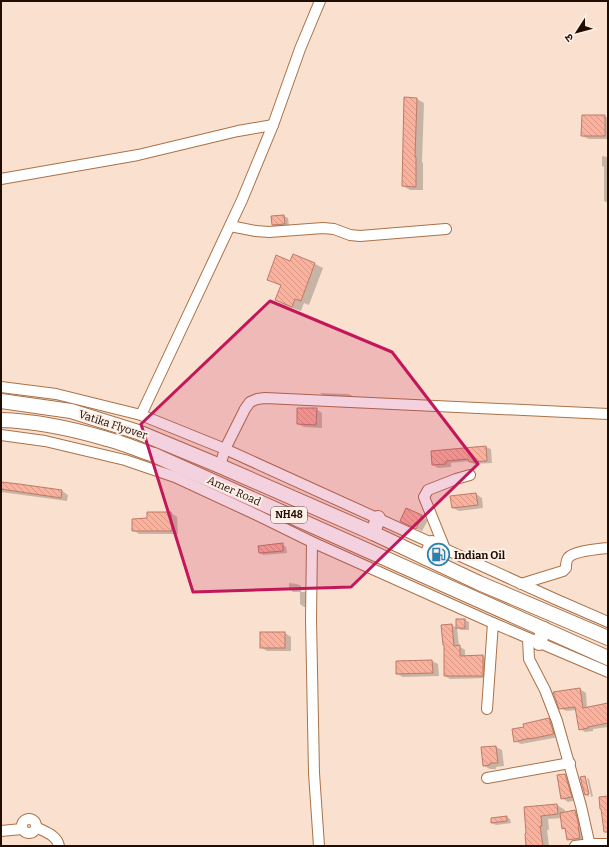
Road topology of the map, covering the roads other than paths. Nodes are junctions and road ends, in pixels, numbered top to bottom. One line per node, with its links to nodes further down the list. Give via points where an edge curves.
1 (320, 1): 2 (street)
2 (273, 125): 3 (street, via 138,155); 4 (street)
3 (1, 179)
4 (230, 226): 5 (street, via 269,232 323,228 360,236); 9 (street)
5 (446, 229)
6 (1, 387): 9 (street, via 56,394)
7 (1, 401): 13 (highway, Vatika Flyover / NH48, via 72,411 134,431)
8 (608, 414): 12 (street, via 265,398 250,402)
9 (141, 416): 12 (street)
10 (1, 420): 16 (highway, Amer Road / NH48, via 18,420 62,428 115,441 154,455)
11 (1, 435): 16 (street, via 45,441 125,460)
12 (225, 449): 13 (street); 15 (street)
13 (220, 466): 17 (highway, NH48)
14 (470, 475): 21 (street, via 428,490 424,497)
15 (378, 518): 17 (highway); 19 (street)
16 (282, 520): 18 (street); 26 (highway, Amer Road / NH48)
17 (373, 533): 22 (highway, NH48)
18 (312, 542): 25 (street); 39 (street, via 314,773)
19 (432, 543): 21 (street); 22 (highway)
20 (608, 548): 23 (street, via 574,554 566,561 566,568 563,571)
21 (445, 549): 23 (street)
22 (426, 558): 27 (highway, NH48, via 479,583)
23 (521, 584): 24 (street)
24 (608, 622)
25 (493, 623): 29 (street); 32 (street)
26 (544, 629): 29 (highway); 30 (highway, NH48)
27 (602, 631): 28 (highway, NH48)
28 (608, 638)
29 (533, 640): 31 (street); 33 (street, via 529,659 552,708)
30 (608, 658)
31 (608, 672)
32 (487, 708)
33 (570, 763): 34 (street); 37 (street)
34 (488, 778)
35 (1, 831): 38 (street, via 22,829 23,822 29,819 36,827 54,836)
36 (608, 844): 37 (street)
37 (590, 845): 40 (street)
38 (59, 846)
39 (319, 846)
40 (576, 846)

